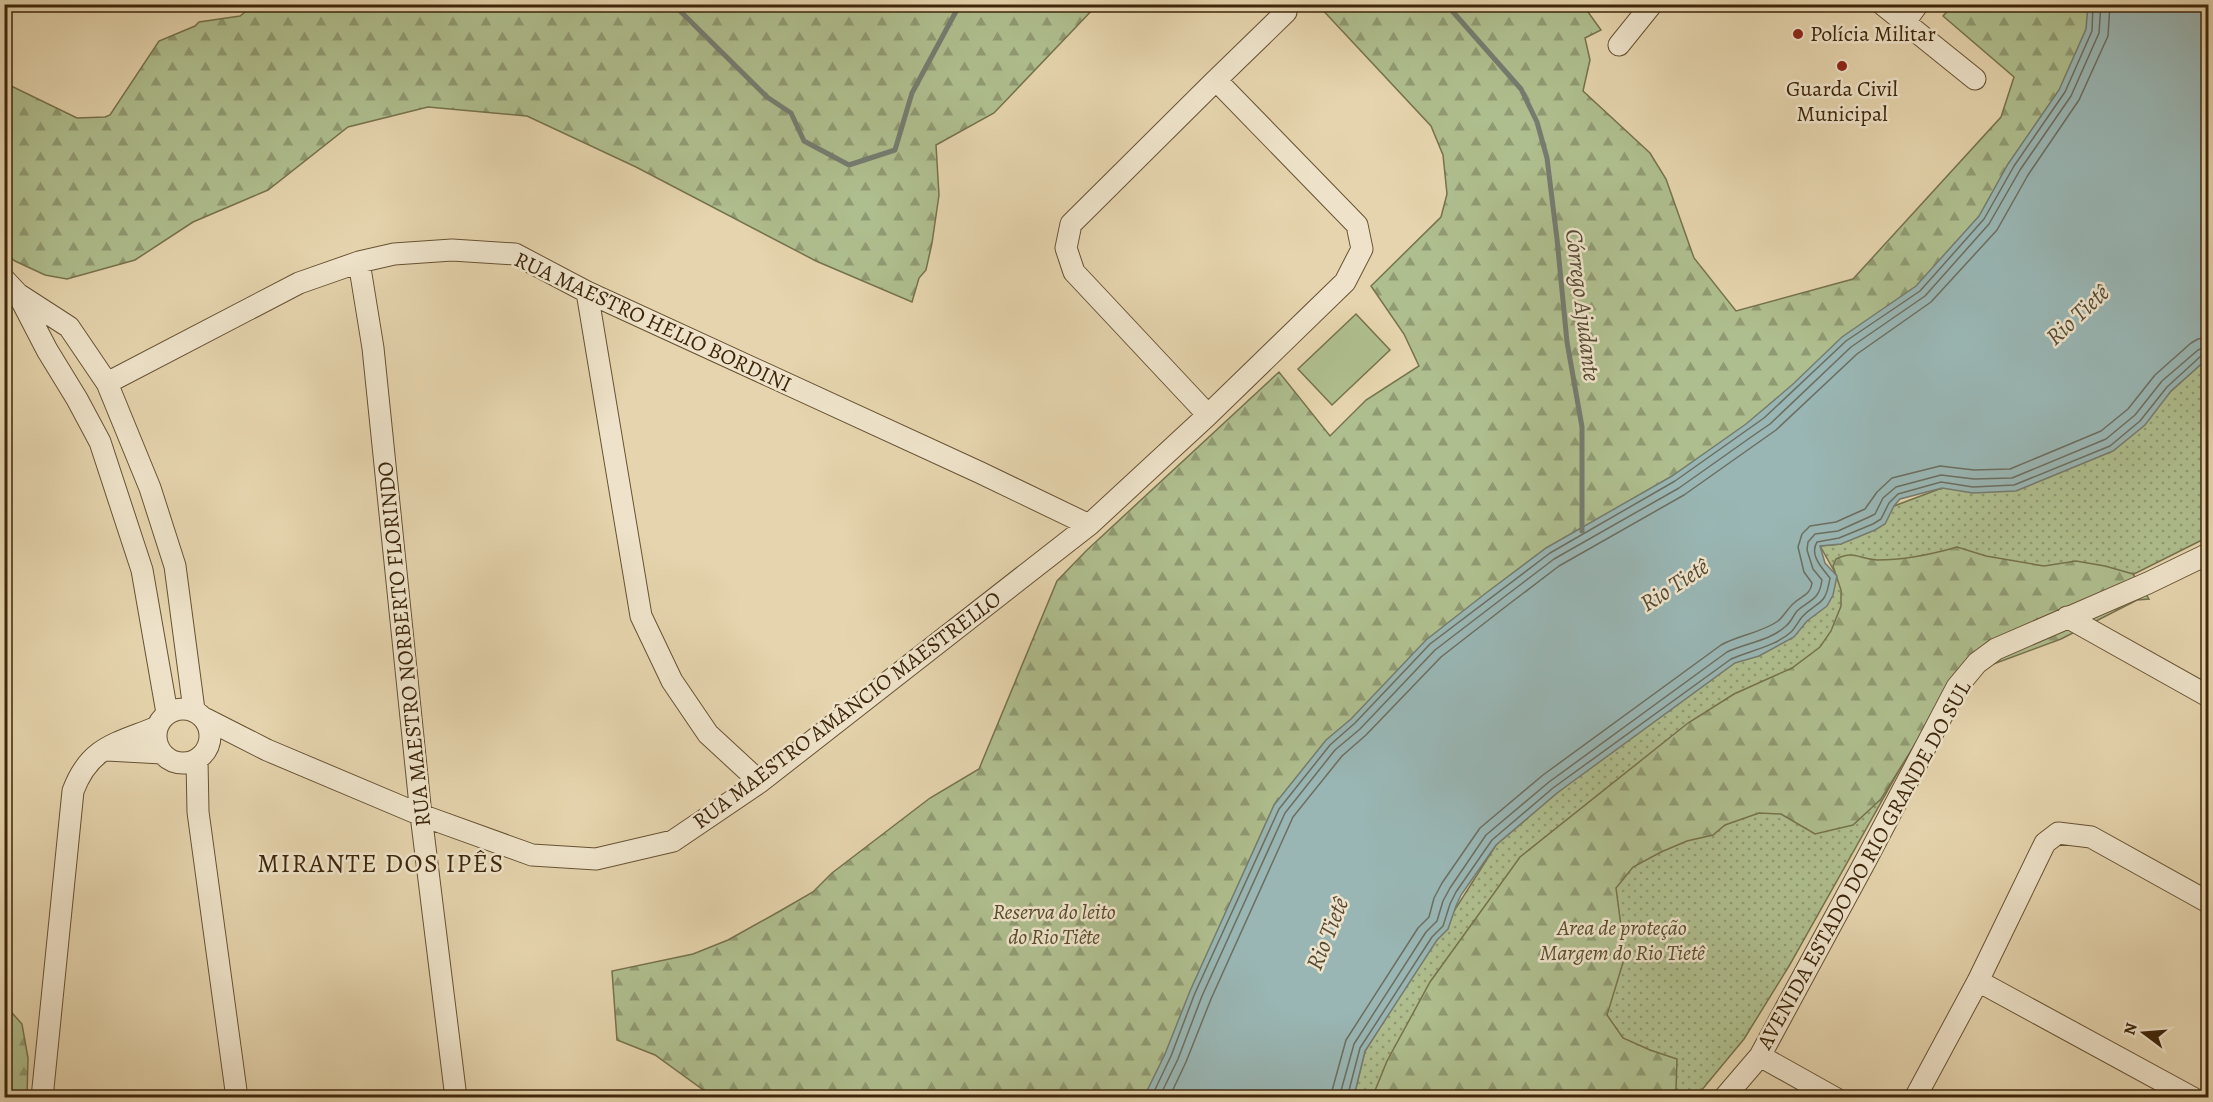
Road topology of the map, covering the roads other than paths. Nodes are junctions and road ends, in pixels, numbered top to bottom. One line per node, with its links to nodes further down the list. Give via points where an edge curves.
1 (1652, 4): 6 (street)
2 (1882, 4): 5 (street)
3 (1918, 4): 5 (street)
4 (1286, 12): 8 (street)
5 (1904, 23): 7 (street)
6 (1619, 45)
7 (1975, 79)
8 (1216, 80): 13 (street, via 1071,224 1066,248 1074,272); 13 (street, RUA MAESTRO AMÂNCIO MAESTRELLO, via 1357,225 1362,249 1345,282)
9 (359, 262): 11 (street, RUA MAESTRO HELIO BORDINI, via 394,254 452,250 515,254); 12 (street, RUA MAESTRO HELIO BORDINI, via 299,283); 24 (street, RUA MAESTRO NORBERTO FLORINDO, via 373,348)
10 (11, 286): 12 (street, via 69,327); 19 (street, via 100,442 142,570)
11 (588, 292): 14 (street, RUA MAESTRO HELIO BORDINI); 23 (street, via 642,616 672,681 708,734)
12 (107, 383): 18 (street, via 150,488 176,566)
13 (1208, 415): 14 (street, RUA MAESTRO AMÂNCIO MAESTRELLO)
14 (1089, 525): 23 (street, RUA MAESTRO AMÂNCIO MAESTRELLO)
15 (2208, 554): 16 (street, AVENIDA ESTADO DO RIO GRANDE DO SUL)
16 (2067, 617): 17 (street); 27 (street, AVENIDA ESTADO DO RIO GRANDE DO SUL, via 1996,649 1977,663 1957,687)
17 (2208, 696)
18 (200, 715): 19 (street, via 175,709); 21 (street, RUA MAESTRO AMÂNCIO MAESTRELLO); 22 (street, via 211,736)
19 (162, 720): 20 (street); 22 (street, via 156,736)
20 (100, 750): 22 (street, RUA MAESTRO AMÂNCIO MAESTRELLO); 28 (street, via 80,772 73,791)
21 (267, 750): 22 (street, RUA MAESTRO AMÂNCIO MAESTRELLO, via 230,748); 24 (street, RUA MAESTRO AMÂNCIO MAESTRELLO)
22 (185, 757): 29 (street, via 198,812)
23 (760, 782): 24 (street, RUA MAESTRO AMÂNCIO MAESTRELLO, via 673,841 596,859 532,855)
24 (421, 815): 30 (street, RUA MAESTRO NORBERTO FLORINDO)
25 (2208, 902): 26 (street, via 2091,837 2058,833 2045,843)
26 (1978, 981): 33 (street); 34 (street)
27 (1761, 1056): 31 (street, AVENIDA ESTADO DO RIO GRANDE DO SUL); 32 (street)
28 (42, 1098)
29 (237, 1098)
30 (456, 1098)
31 (1724, 1098)
32 (1835, 1098)
33 (1915, 1098)
34 (2193, 1098)

